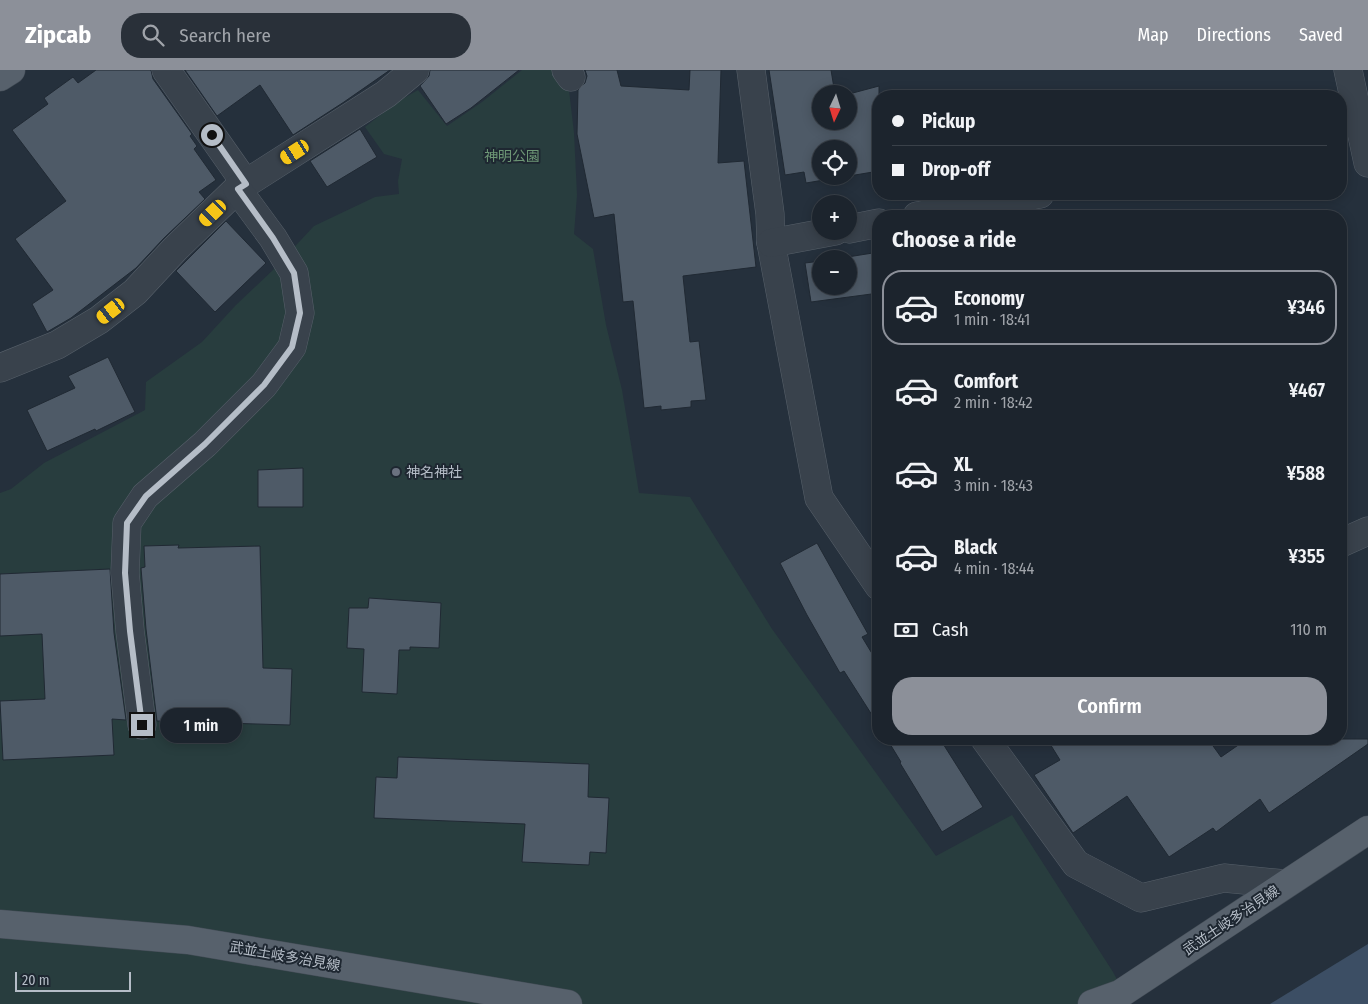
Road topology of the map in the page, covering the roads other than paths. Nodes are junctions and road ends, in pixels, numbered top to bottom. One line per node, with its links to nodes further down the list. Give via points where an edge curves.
1 (11, 70): 6 (main road)
2 (166, 70): 9 (street)
3 (416, 70): 9 (street, via 386,94)
4 (751, 70): 15 (street)
5 (1348, 70): 7 (street)
6 (0, 77)
7 (1357, 136): 8 (street)
8 (1368, 163)
9 (242, 186): 16 (street, via 135,292 99,320 57,344); 20 (street, via 294,273 300,313 292,347 264,385 205,444 146,496 127,523 125,573)
10 (1006, 200): 11 (street)
11 (951, 210)
12 (872, 224): 13 (street)
13 (857, 227)
14 (812, 235): 15 (street)
15 (771, 243): 19 (street, via 819,498)
16 (0, 368)
17 (1368, 531): 18 (street)
18 (1347, 540)
19 (872, 576)
20 (142, 725)
21 (989, 745): 23 (street, via 1076,864 1141,898 1224,878)
22 (1368, 830): 23 (main road, 武並土岐多治見線)
23 (1285, 884): 26 (main road, 武並土岐多治見線, via 1120,994)
24 (0, 924): 25 (main road, 武並土岐多治見線, via 188,940)
25 (568, 1004)
26 (1092, 1004)

